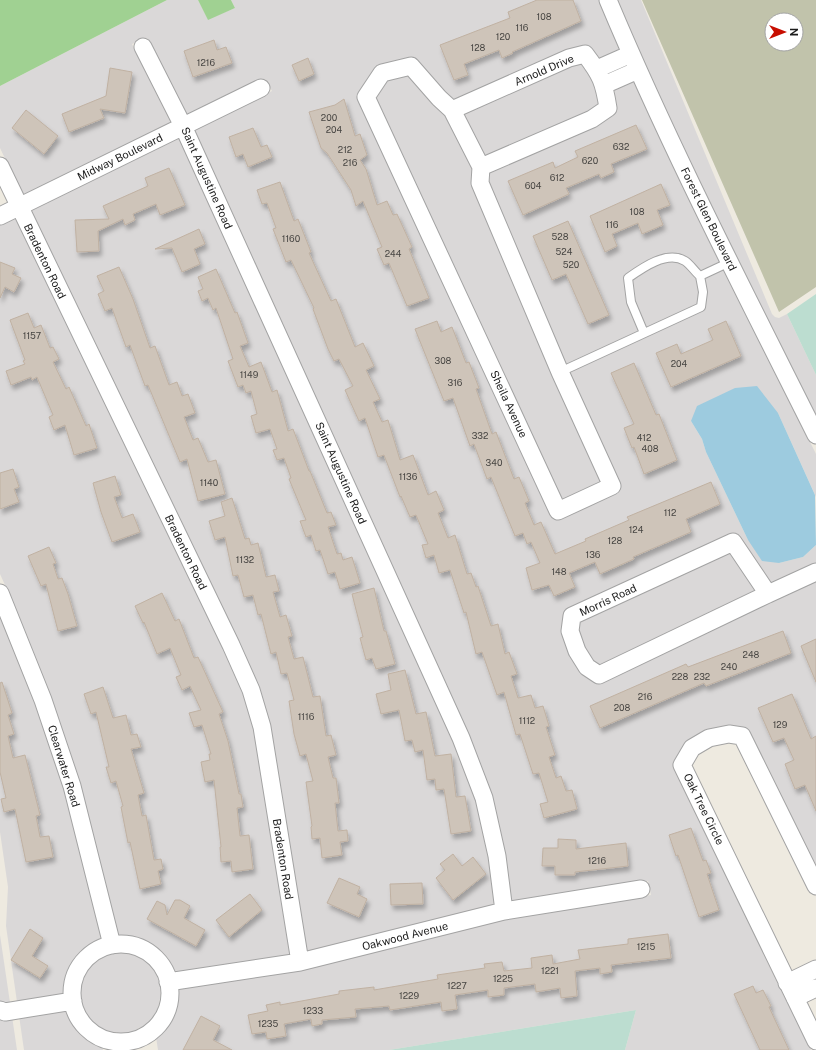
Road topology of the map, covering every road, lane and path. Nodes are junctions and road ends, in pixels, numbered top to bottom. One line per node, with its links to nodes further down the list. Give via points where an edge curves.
1 (608, 0): 3 (street, Forest Glen Boulevard)
2 (143, 47): 9 (street, Saint Augustine Road)
3 (631, 54): 4 (street); 5 (street, Forest Glen Boulevard)
4 (597, 70): 6 (street); 8 (street, Arnold Drive, via 585,54 569,58)
5 (638, 70): 6 (street); 14 (street, Forest Glen Boulevard)
6 (604, 85): 11 (street, via 608,108 592,119)
7 (261, 88): 9 (street, Midway Boulevard)
8 (452, 110): 11 (street, Sheila Avenue); 17 (street, Sheila Avenue, via 411,66 382,73 366,97 558,511 612,486)
9 (183, 126): 12 (street, Midway Boulevard); 24 (street, Saint Augustine Road, via 461,738 484,798 497,856)
10 (0, 166): 12 (street, Bradenton Road)
11 (481, 166): 17 (street, via 480,183)
12 (19, 206): 13 (street, Midway Boulevard); 26 (street, Bradenton Road, via 251,690 262,727)
13 (0, 216)
14 (730, 262): 15 (lane); 18 (street, Forest Glen Boulevard)
15 (700, 276): 16 (lane, via 701,307); 16 (lane, via 684,260 671,257 645,265 628,278 631,302)
16 (644, 333): 17 (lane)
17 (560, 372)
18 (816, 435)
19 (816, 572): 21 (street, Morris Road)
20 (0, 593): 25 (street, Clearwater Road, via 43,700 72,786)
21 (768, 594): 21 (street, Morris Road, via 599,675 587,667 577,651 570,631 572,616 733,542)
22 (816, 886): 29 (street, Oak Tree Circle, via 742,736 729,734 709,738 692,748 682,765)
23 (641, 889): 24 (street, Oakwood Avenue)
24 (504, 911): 26 (street, Oakwood Avenue)
25 (112, 945): 28 (street, via 132,945 146,951 160,964); 32 (street, via 93,952 79,968 74,980)
26 (300, 962): 28 (street, Oakwood Avenue)
27 (816, 969): 29 (street)
28 (168, 982): 35 (street, via 169,1000 166,1011)
29 (787, 983): 31 (street, Oak Tree Circle)
30 (816, 988): 31 (street)
31 (795, 998): 34 (street, Oak Tree Circle)
32 (73, 1001): 33 (street, via 6,1012); 36 (street, via 76,1013 83,1024)
33 (0, 1010)
34 (816, 1041)
35 (148, 1042): 36 (street, via 137,1039)
36 (111, 1045)

